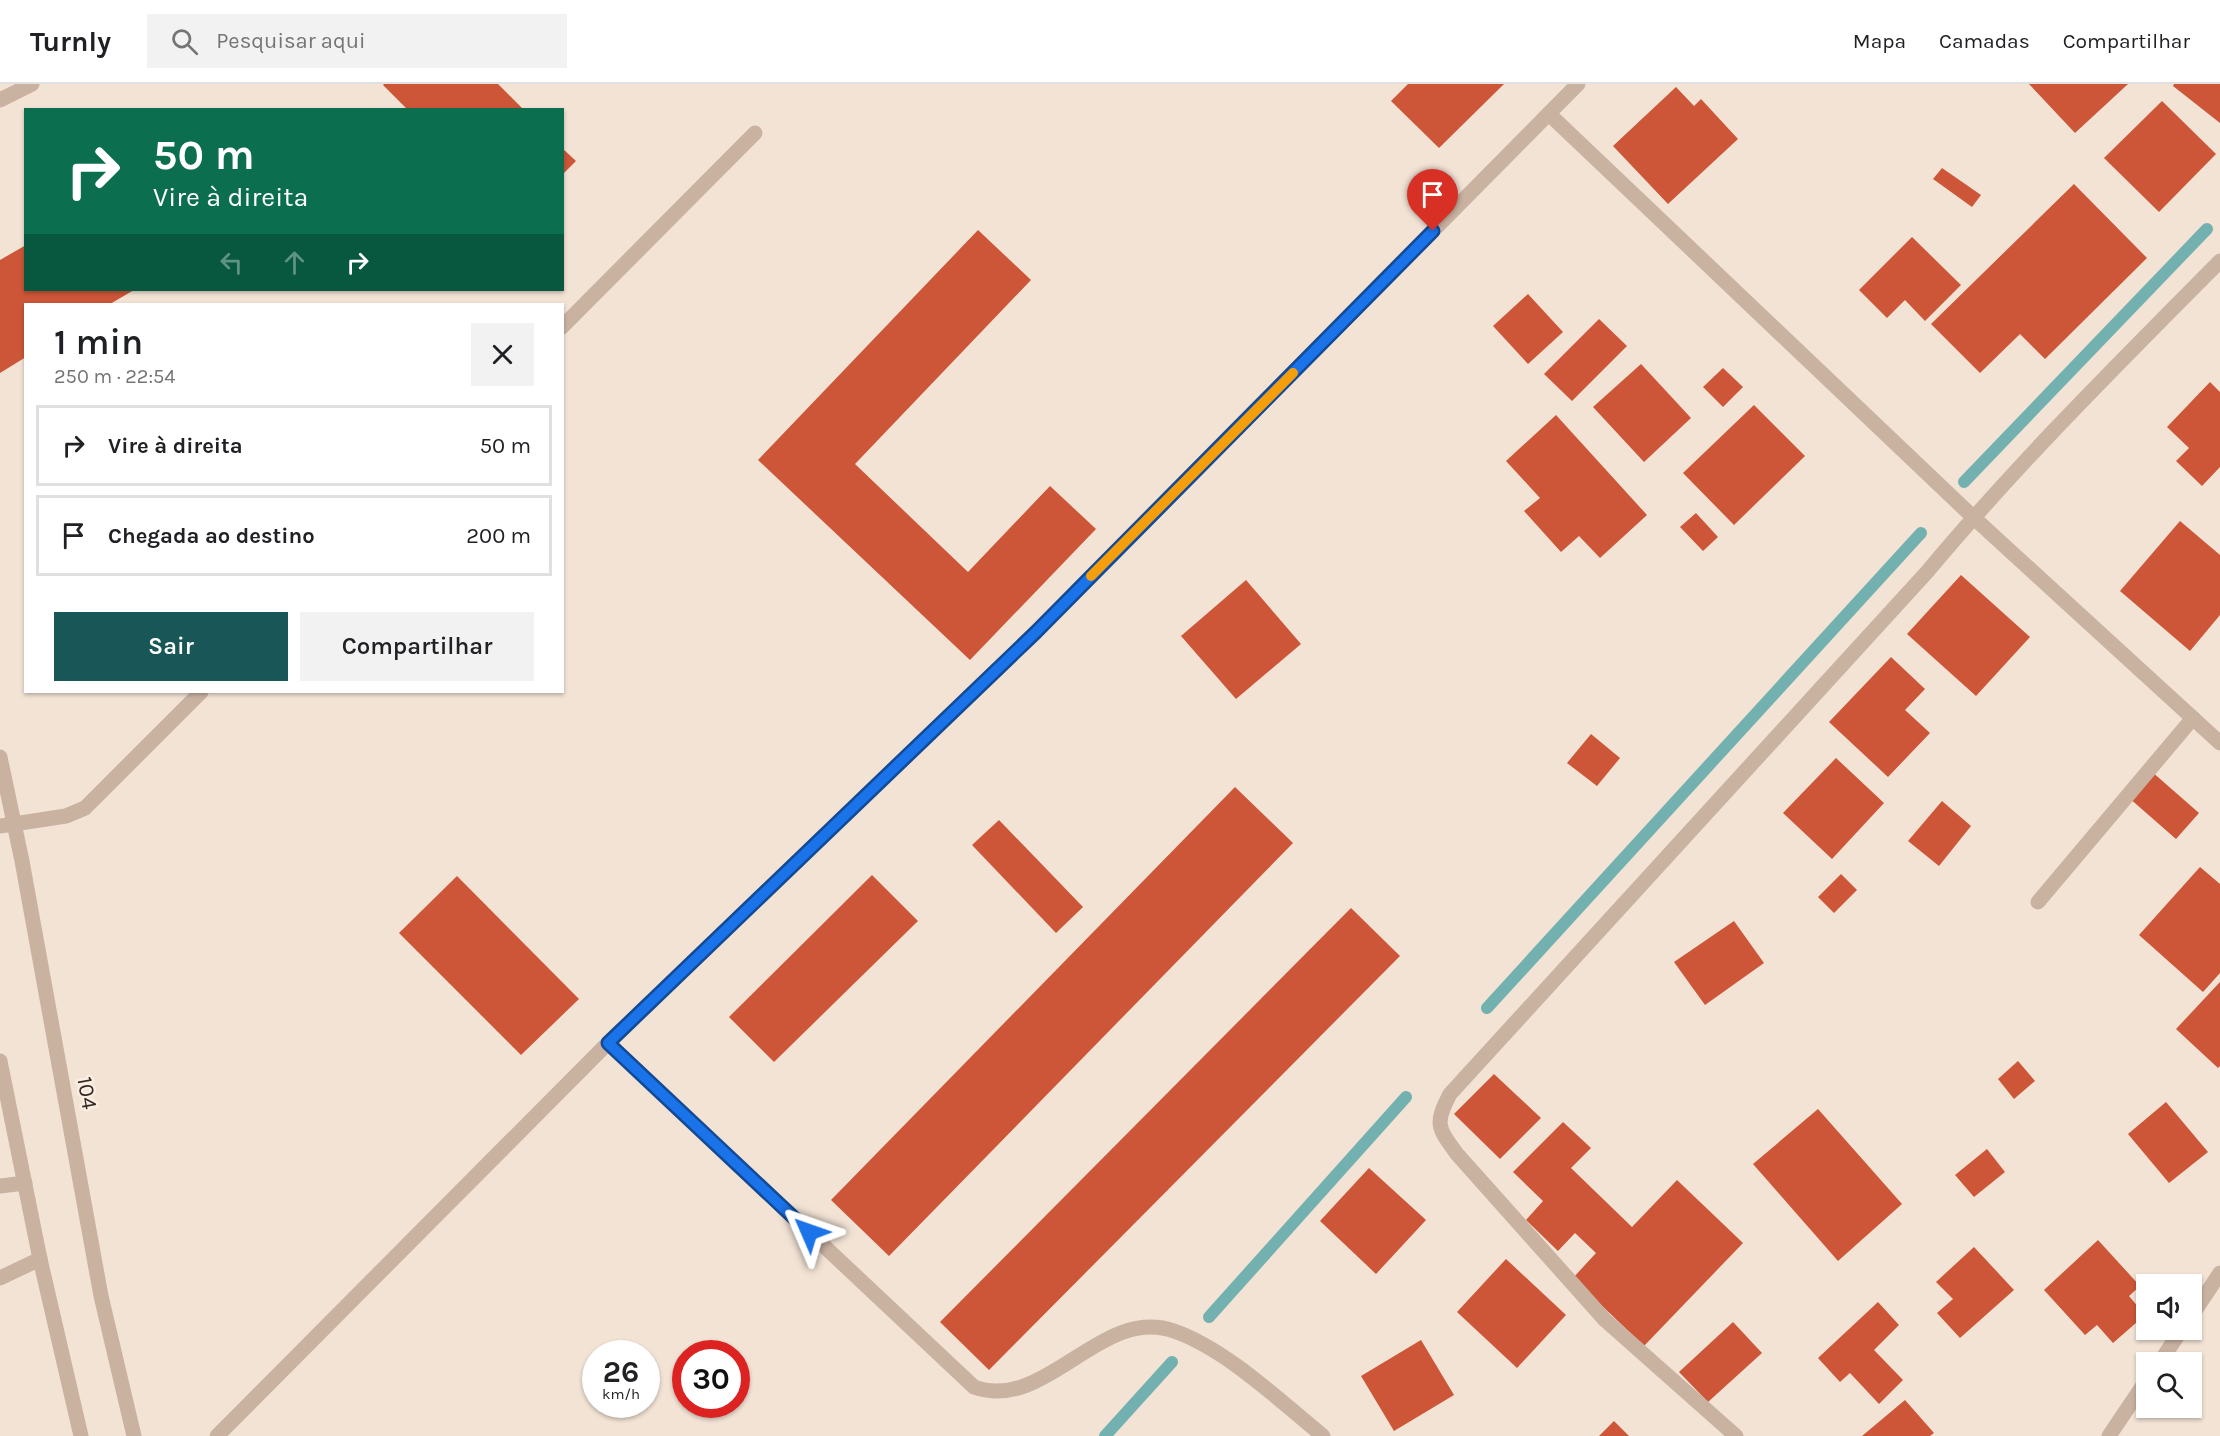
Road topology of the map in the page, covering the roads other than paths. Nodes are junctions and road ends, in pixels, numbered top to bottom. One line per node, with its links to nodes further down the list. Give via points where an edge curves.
1 (32, 84): 3 (street)
2 (1578, 84): 4 (street)
3 (0, 100)
4 (1549, 114): 8 (street); 15 (street, via 1036,632)
5 (755, 133): 7 (street)
6 (2220, 261): 8 (street)
7 (564, 325)
8 (1973, 518): 10 (street); 28 (street, via 1450,1094 1439,1114 1443,1135 1457,1154 1605,1320)
9 (200, 693): 13 (street, via 85,808 66,816)
10 (2193, 718): 11 (street); 14 (street)
11 (2220, 742)
12 (0, 757): 13 (street, 104)
13 (7, 826): 25 (street, 104, via 101,1296)
14 (2038, 902)
15 (608, 1043): 26 (street); 27 (street, via 974,1387 988,1392 1005,1391 1038,1380 1112,1336 1150,1327 1173,1331 1224,1357)
16 (0, 1061): 17 (street)
17 (25, 1183): 18 (street); 19 (street)
18 (0, 1186)
19 (40, 1259): 21 (street); 24 (street)
20 (2220, 1273): 22 (street)
21 (0, 1278)
22 (2202, 1300)
23 (2136, 1396): 29 (street)
24 (81, 1436)
25 (134, 1436)
26 (217, 1436)
27 (1323, 1436)
28 (1736, 1436)
29 (2109, 1436)

